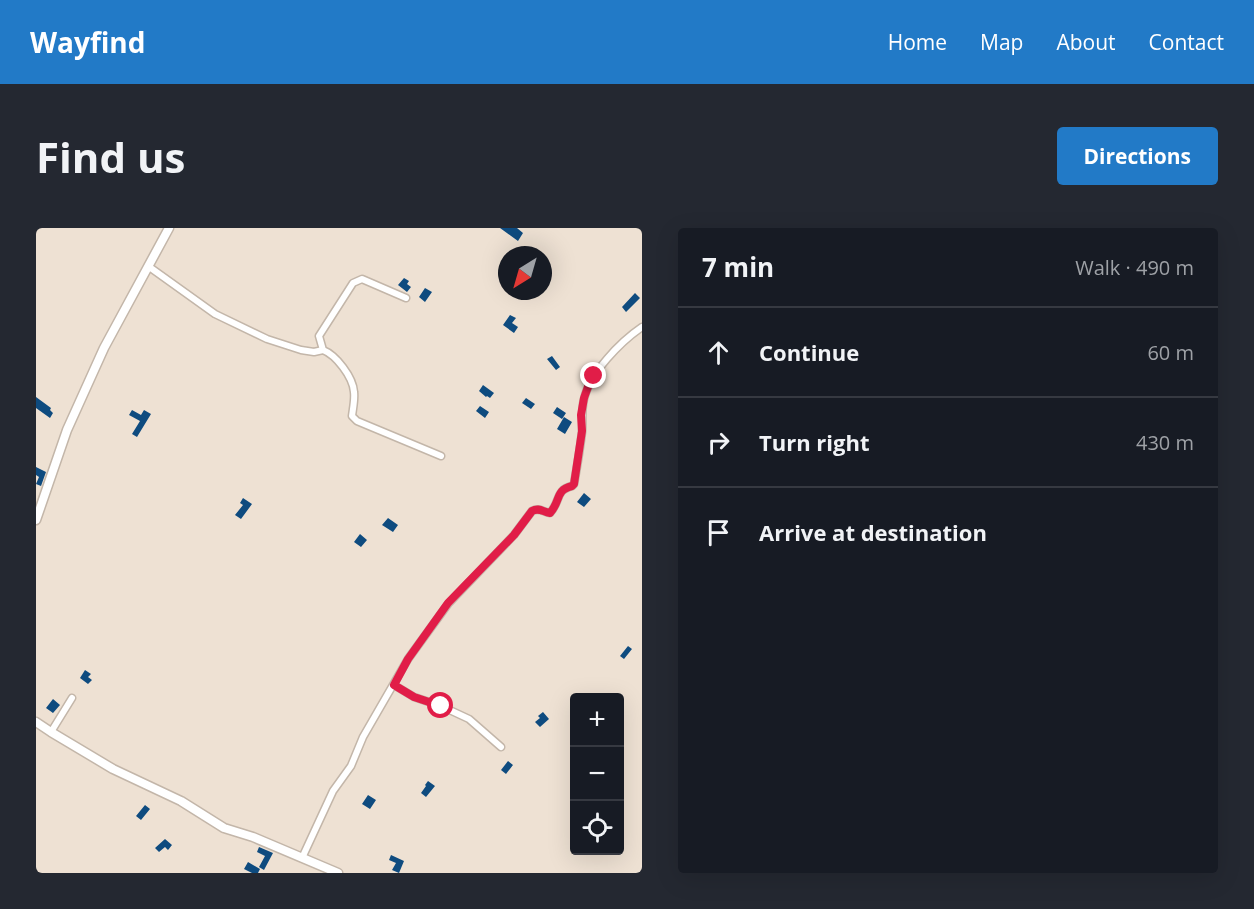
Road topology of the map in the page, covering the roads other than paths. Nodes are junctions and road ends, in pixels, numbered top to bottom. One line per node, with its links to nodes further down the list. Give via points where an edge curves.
1 (169, 228): 2 (street)
2 (148, 266): 5 (street, via 215,314 267,339 301,350); 7 (street, via 104,348 67,430)
3 (406, 298): 5 (street, via 362,279 353,283 319,336)
4 (642, 327): 8 (street, via 629,336 589,384 581,415 574,484 562,490 550,513 532,511 448,603)
5 (323, 350): 6 (street, via 346,371 354,390 352,416 357,421)
6 (441, 456)
7 (36, 520)
8 (394, 685): 12 (street, via 469,719); 13 (street, via 351,766 333,791)
9 (72, 698): 11 (street)
10 (36, 722): 11 (street)
11 (51, 732): 13 (street, via 113,769 182,801 224,828)
12 (501, 747)
13 (302, 858): 14 (street)
14 (338, 873)

